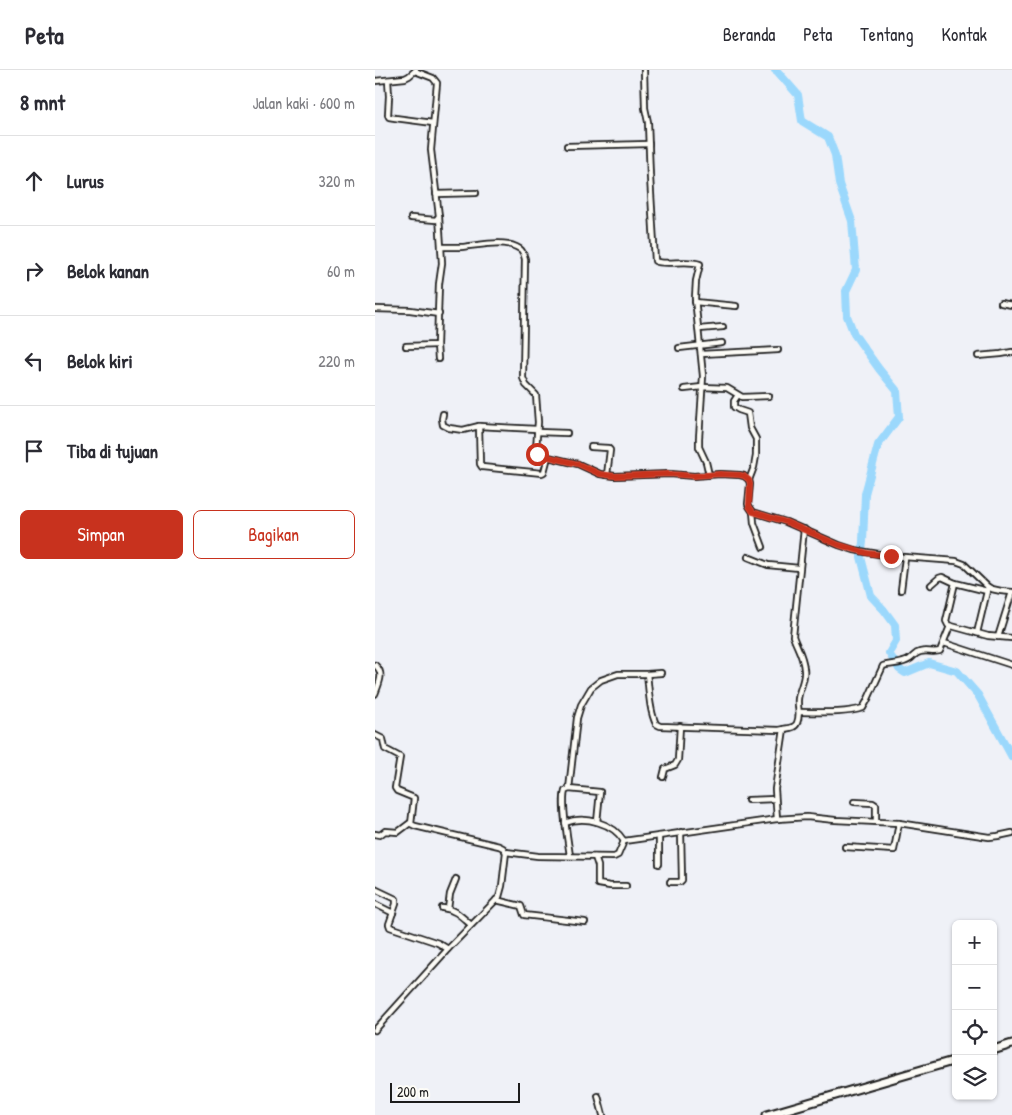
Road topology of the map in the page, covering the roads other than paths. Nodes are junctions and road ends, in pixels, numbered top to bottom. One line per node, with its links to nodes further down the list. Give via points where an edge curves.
1 (415, 70): 3 (street, via 405,78); 5 (street, via 437,83)
2 (644, 70): 6 (street)
3 (388, 80): 4 (street); 5 (street, via 389,117)
4 (375, 81)
5 (433, 123): 9 (street, via 431,150)
6 (649, 144): 7 (street); 13 (street, via 655,261 661,264 700,264 695,281)
7 (567, 146)
8 (476, 192): 9 (street)
9 (436, 194): 10 (street)
10 (439, 216): 11 (street, via 436,220); 12 (street)
11 (411, 218)
12 (441, 247): 18 (street); 37 (street, via 509,245 524,253 523,378 536,395)
13 (695, 302): 16 (street); 20 (street)
14 (1001, 303): 15 (street)
15 (1012, 305)
16 (736, 306)
17 (375, 309): 18 (street)
18 (439, 314): 22 (street)
19 (723, 327): 20 (street)
20 (699, 329): 23 (street)
21 (722, 343): 23 (street)
22 (437, 345): 24 (street); 30 (street)
23 (699, 345): 25 (street); 28 (street)
24 (406, 346)
25 (679, 348)
26 (778, 350): 28 (street)
27 (1012, 352): 29 (street)
28 (701, 354): 31 (street)
29 (978, 356)
30 (437, 359)
31 (702, 387): 32 (street); 33 (street, via 729,388); 42 (street, via 699,447)
32 (685, 389)
33 (737, 395): 34 (street); 43 (street, via 734,407 748,412 757,444 755,466)
34 (769, 396)
35 (443, 414): 36 (street, via 443,425 449,428 467,430)
36 (479, 426): 37 (street); 40 (street, via 482,467 542,473)
37 (537, 431): 38 (street); 40 (street, via 536,452)
38 (567, 433)
39 (591, 447): 41 (street, via 610,450)
40 (548, 458): 41 (street, via 578,464)
41 (607, 475): 42 (street)
42 (709, 475): 43 (street, via 740,475)
43 (749, 480): 44 (street, via 749,506)
44 (753, 512): 45 (street); 46 (street, via 753,524)
45 (804, 529): 48 (street, via 854,550); 49 (street)
46 (763, 547)
47 (748, 557): 49 (street, via 768,565)
48 (905, 558): 52 (street, via 956,561); 53 (street)
49 (799, 568): 65 (street, via 793,636 805,671 798,699)
50 (955, 583): 51 (street, via 942,577); 52 (street); 55 (street, via 946,621)
51 (931, 585)
52 (987, 589): 54 (street); 56 (street)
53 (901, 590)
54 (1012, 592): 57 (street)
55 (951, 626): 56 (street); 59 (street)
56 (977, 633): 57 (street)
57 (998, 637): 58 (street)
58 (1012, 638)
59 (944, 643): 61 (street); 65 (street, via 940,651 919,652 910,659 883,666 863,708)
60 (375, 665): 64 (street, via 381,676)
61 (1012, 665)
62 (661, 673): 63 (street)
63 (647, 674): 66 (street, via 655,724); 70 (street, via 618,674 591,688 577,714)
64 (375, 694)
65 (800, 712): 67 (street, via 797,724)
66 (680, 726): 67 (street); 69 (street, via 678,760 665,769)
67 (784, 729): 71 (street)
68 (375, 736): 77 (street, via 383,739 385,749 400,757 395,788 414,798)
69 (663, 777)
70 (569, 789): 75 (street, via 600,792); 78 (street, via 564,796)
71 (775, 799): 72 (street); 74 (street)
72 (748, 800)
73 (854, 802): 76 (street, via 873,803)
74 (777, 819): 76 (street, via 807,817); 80 (street)
75 (597, 822): 78 (street, via 572,820); 84 (street, via 612,828)
76 (876, 822): 79 (street)
77 (410, 823): 82 (street, via 398,832); 86 (street, via 499,846)
78 (565, 823): 87 (street)
79 (899, 823): 81 (street, via 989,837); 85 (street, via 894,850)
80 (681, 832): 83 (street); 91 (street, via 682,880)
81 (1012, 833)
82 (375, 834)
83 (659, 836): 84 (street); 89 (street)
84 (624, 841): 88 (street, via 618,856)
85 (845, 847)
86 (506, 852): 87 (street); 94 (street)
87 (570, 856): 88 (street)
88 (595, 858): 92 (street, via 598,884)
89 (659, 864)
90 (456, 879): 98 (street, via 445,908)
91 (670, 882)
92 (626, 886)
93 (375, 889): 96 (street, via 396,899)
94 (496, 900): 97 (street, via 521,906 524,915); 98 (street)
95 (375, 904): 96 (street)
96 (393, 913): 99 (street, via 390,926)
97 (585, 922)
98 (471, 925): 99 (street)
99 (448, 949): 100 (street)
100 (375, 1030)
101 (1012, 1044): 102 (street)
102 (997, 1049)
103 (952, 1061): 106 (street)
104 (598, 1096): 105 (street)
105 (603, 1115)
106 (767, 1115)

